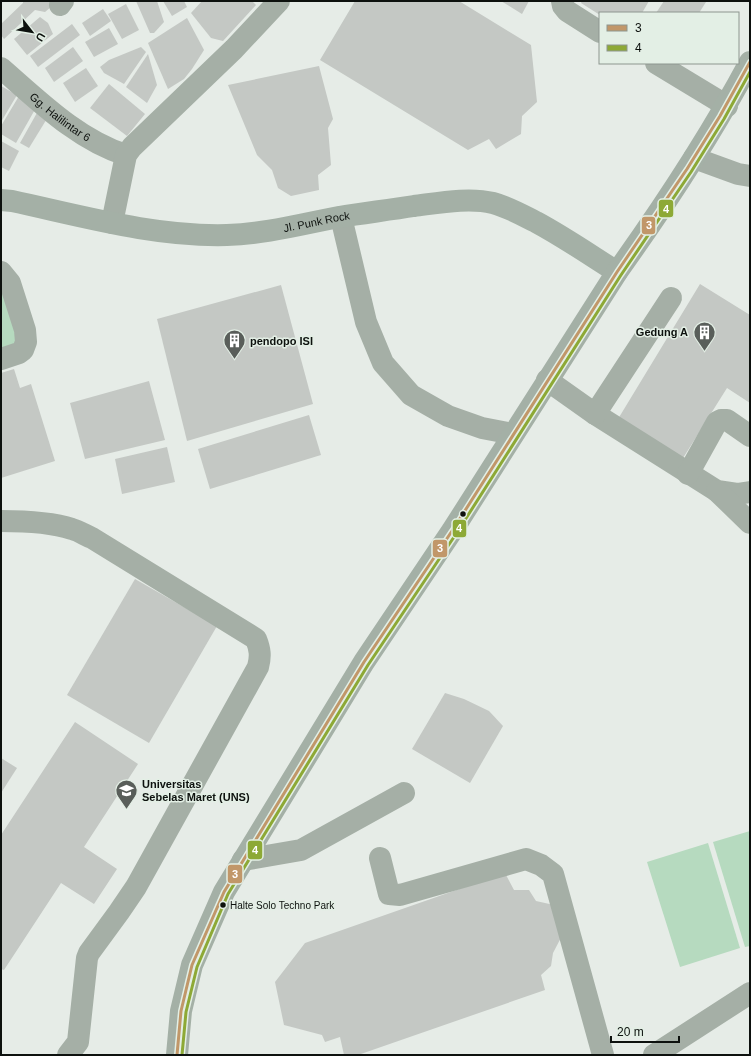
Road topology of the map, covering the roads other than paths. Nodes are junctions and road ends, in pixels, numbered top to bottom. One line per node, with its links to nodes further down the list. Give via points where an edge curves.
1 (279, 1): 8 (street)
2 (562, 1): 3 (street, via 562,6 567,11)
3 (599, 31)
4 (750, 62): 7 (main road)
5 (658, 64): 7 (street)
6 (1, 68): 8 (street, Gg. Halilintar 6, via 65,122 107,149)
7 (727, 106): 9 (main road)
8 (126, 155): 13 (street)
9 (694, 158): 10 (street); 15 (main road)
10 (750, 176)
11 (1, 200): 13 (main road, Jl. Punk Rock)
12 (341, 217): 13 (main road, Jl. Punk Rock, via 255,233 228,235 169,232); 15 (main road, Jl. Punk Rock, via 430,204 465,201 492,203 514,210 549,229); 20 (street, via 366,322 383,363 411,395 448,416 482,428)
13 (112, 222)
14 (1, 272): 17 (street, via 10,283 25,330 26,342 19,353)
15 (617, 272): 18 (main road)
16 (671, 298): 19 (street)
17 (1, 359)
18 (547, 380): 19 (street); 20 (main road)
19 (595, 414): 22 (street)
20 (513, 434): 29 (main road, via 452,531 364,662)
21 (750, 436): 22 (street, via 727,420 717,422)
22 (688, 474): 23 (street)
23 (717, 491): 24 (street, via 737,494); 26 (street)
24 (750, 492)
25 (1, 521): 31 (street, via 47,524 72,529 92,538 256,639 260,647 258,667 136,887 88,953 78,1042)
26 (750, 523)
27 (404, 794): 29 (street, via 301,850)
28 (380, 858): 33 (street, via 389,894 400,896 526,859 541,865 553,874)
29 (243, 860): 32 (main road, via 224,892 192,965 181,1011)
30 (750, 992): 34 (street)
31 (68, 1055)
32 (177, 1055)
33 (603, 1055)
34 (654, 1055)

